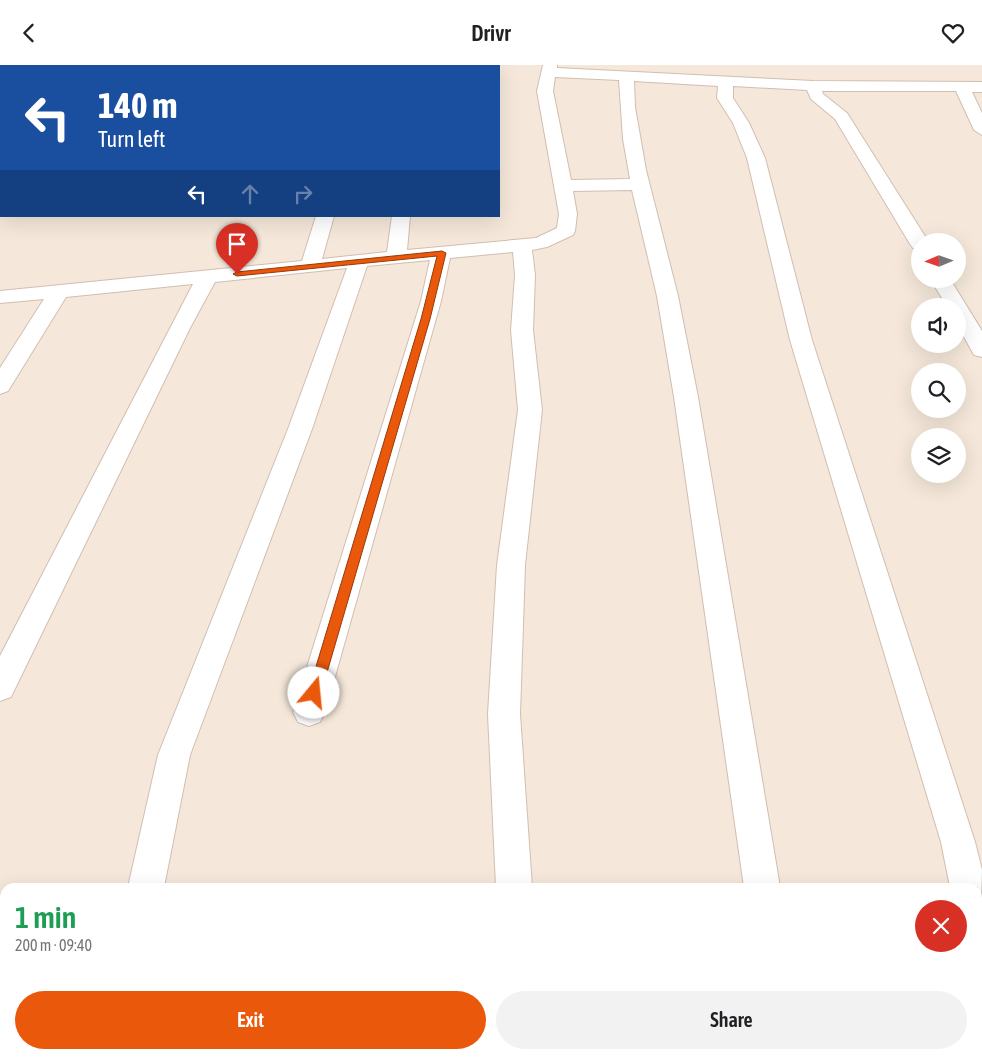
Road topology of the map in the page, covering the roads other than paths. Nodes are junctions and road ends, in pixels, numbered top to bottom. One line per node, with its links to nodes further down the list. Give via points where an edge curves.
1 (549, 69): 3 (street); 10 (street, via 545,91)
2 (662, 71): 3 (street); 4 (street)
3 (626, 75): 9 (street, via 626,96)
4 (728, 81): 5 (street, via 770,78); 30 (street, via 725,98 741,123 756,158 801,339 958,842)
5 (813, 87): 6 (street); 13 (street, via 816,96 841,116)
6 (962, 87): 7 (street); 8 (street)
7 (982, 87)
8 (982, 130)
9 (640, 184): 10 (street); 29 (street, via 674,324)
10 (563, 186): 14 (street, via 568,214 566,231 540,243)
11 (325, 217): 18 (street)
12 (401, 217): 16 (street)
13 (913, 233)
14 (522, 245): 15 (street); 28 (street, via 525,275 522,330 530,410 511,565 504,714)
15 (442, 253): 16 (street); 26 (street)
16 (396, 258): 17 (street)
17 (359, 262): 18 (street); 27 (street, via 300,429 174,755)
18 (310, 267): 19 (street)
19 (207, 277): 20 (street); 25 (street)
20 (58, 292): 21 (street); 24 (street)
21 (0, 297)
22 (966, 322): 23 (street)
23 (982, 349)
24 (0, 386)
25 (0, 687)
26 (309, 712)
27 (147, 883)
28 (514, 883)
29 (761, 883)
30 (967, 883)

